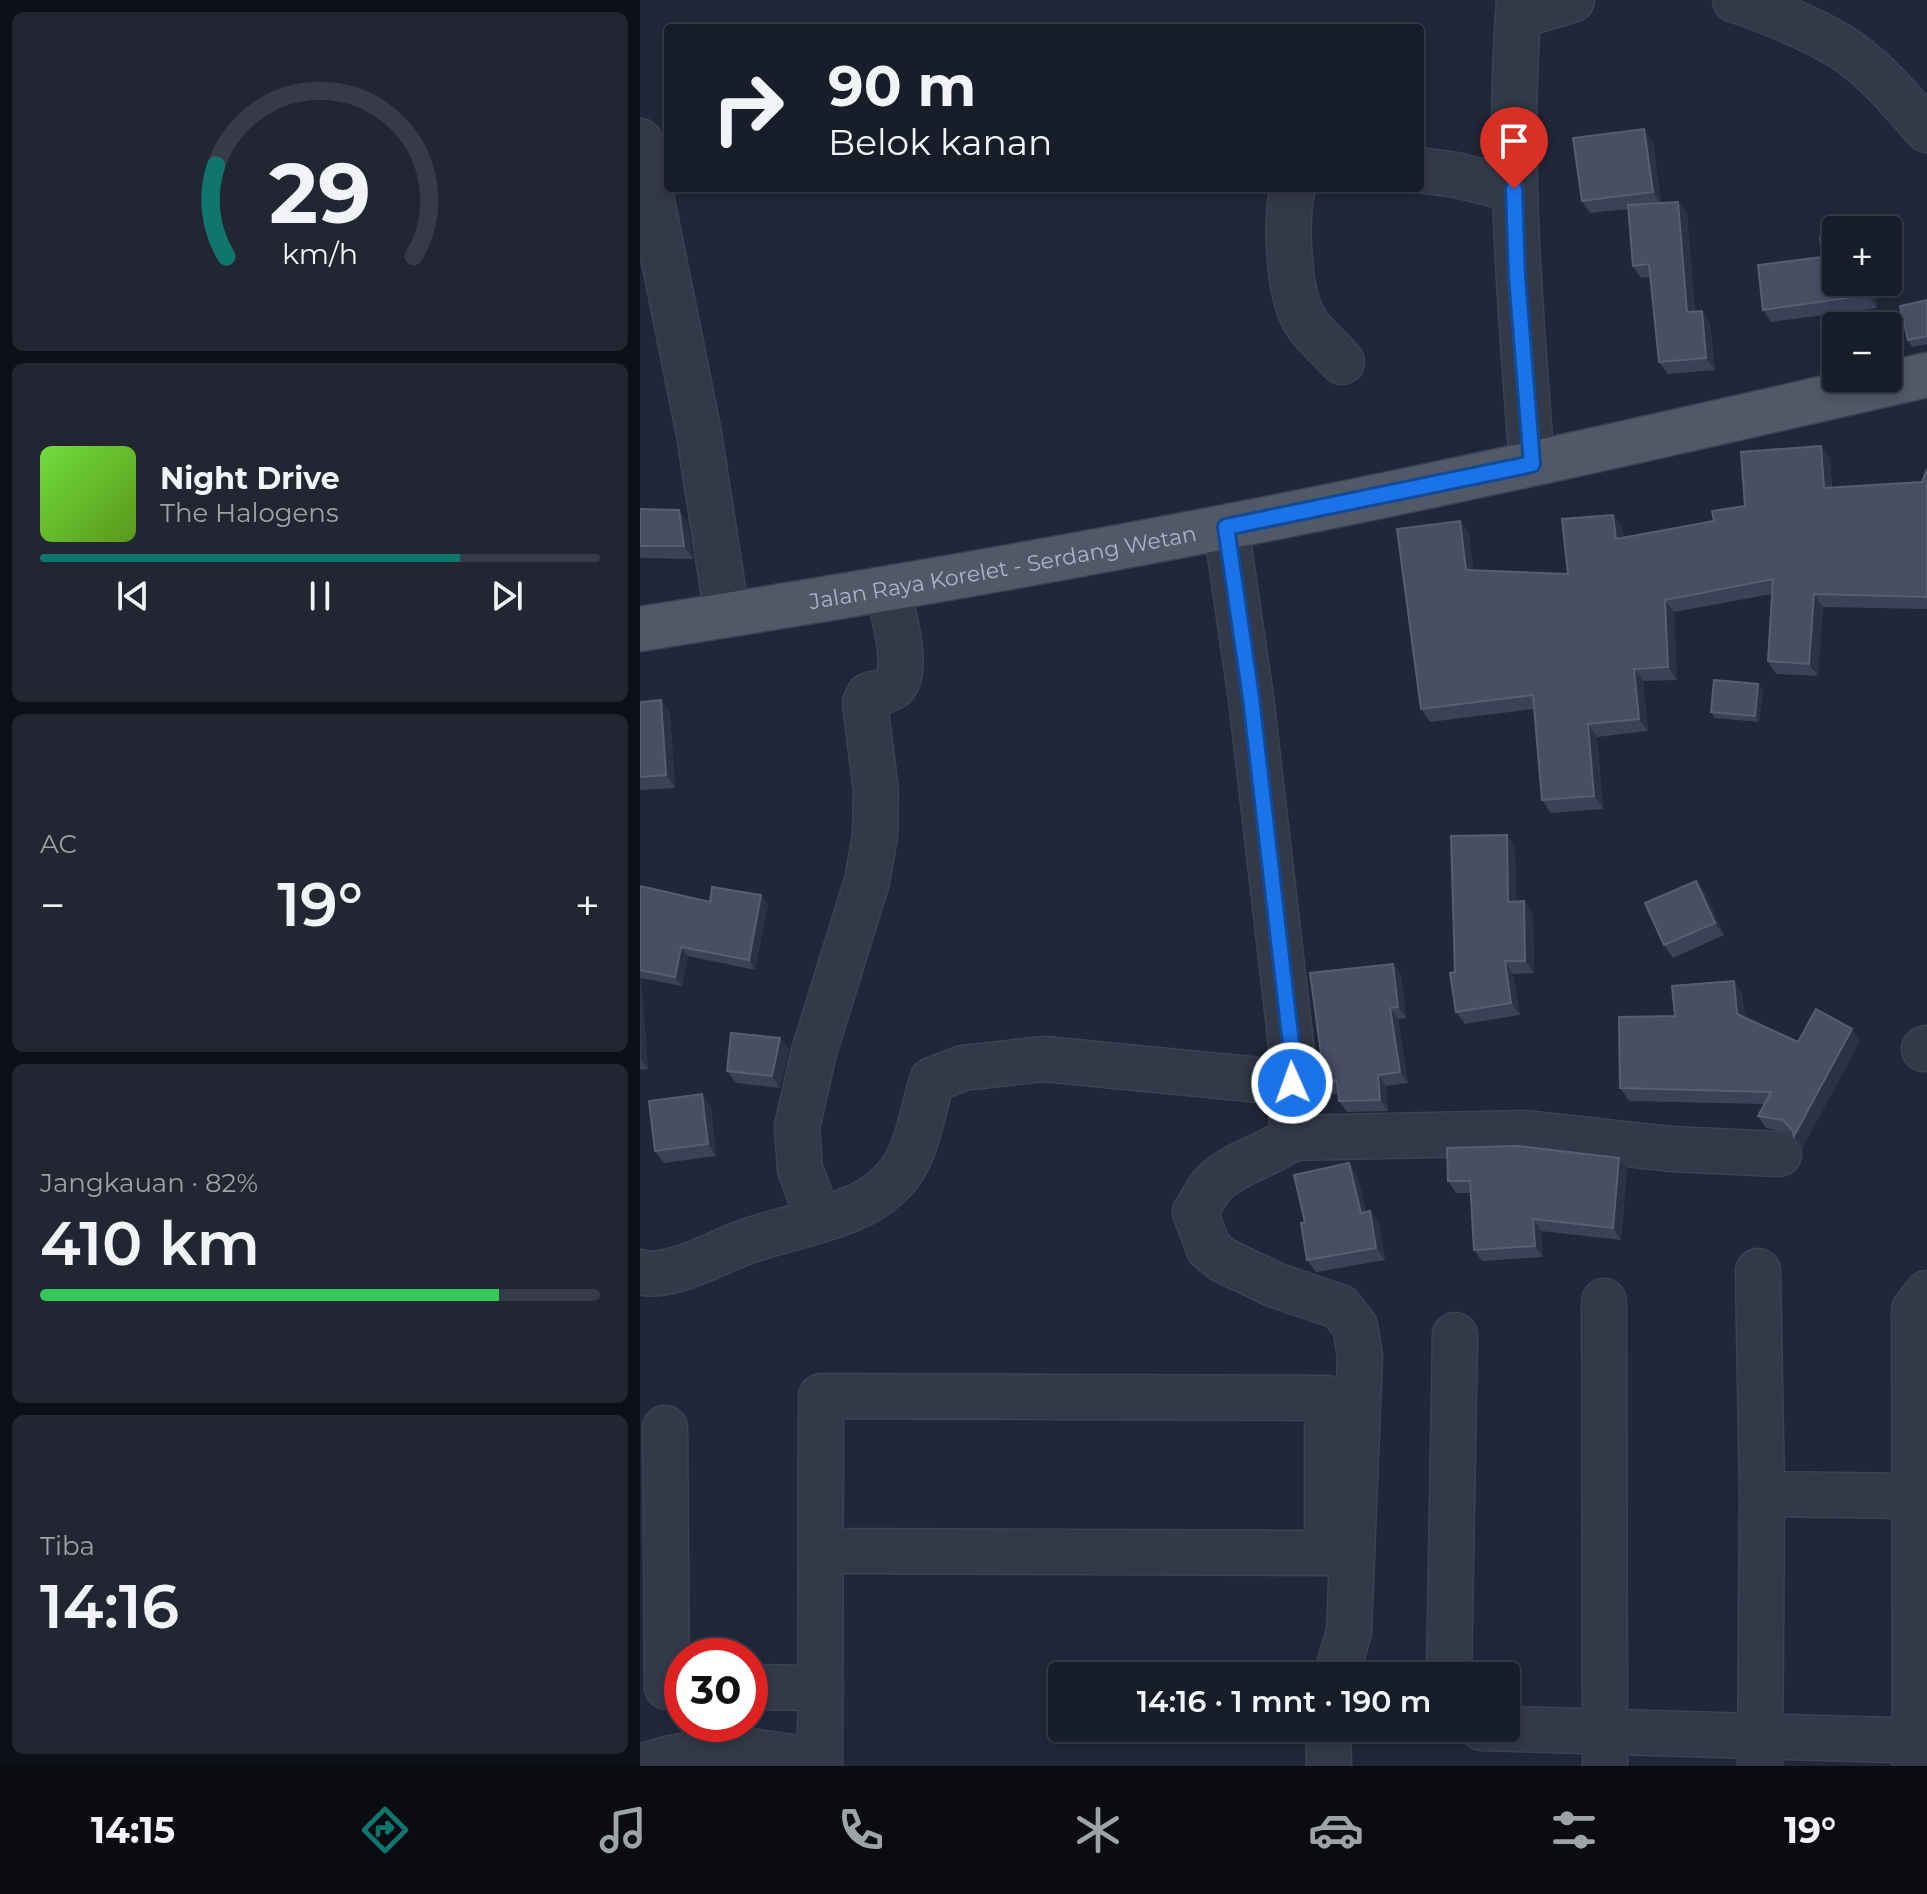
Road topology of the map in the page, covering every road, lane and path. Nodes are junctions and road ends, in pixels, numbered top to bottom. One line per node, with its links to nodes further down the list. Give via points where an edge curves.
1 (1572, 0): 3 (street)
2 (1735, 0): 4 (street, via 1852,54)
3 (1519, 8): 7 (street)
4 (1927, 130)
5 (640, 141): 14 (street, via 697,420)
6 (1424, 171): 7 (street)
7 (1514, 189): 11 (street)
8 (1292, 192): 9 (street, via 1288,235 1297,300 1304,319)
9 (1342, 362)
10 (1927, 375): 11 (main road, Jalan Raya Korelet - Serdang Wetan)
11 (1532, 464): 12 (main road, Jalan Raya Korelet - Serdang Wetan)
12 (1226, 527): 13 (main road, Jalan Raya Korelet - Serdang Wetan); 16 (street, via 1251,698)
13 (888, 589): 14 (main road, Jalan Raya Korelet - Serdang Wetan); 19 (street, via 902,664 892,687 869,695 865,703 876,791 875,836 797,1127 800,1169)
14 (727, 615): 15 (main road, Jalan Raya Korelet - Serdang Wetan)
15 (640, 629)
16 (1292, 1083): 17 (street); 19 (street, via 1044,1059 963,1068 932,1080 908,1161 892,1182 863,1203)
17 (1292, 1138): 18 (street, via 1526,1133); 30 (street, via 1213,1183 1195,1212 1209,1249 1223,1260 1340,1307 1355,1326 1360,1356 1349,1632)
18 (1779, 1154)
19 (819, 1220): 21 (street, via 670,1270)
20 (1758, 1271): 26 (street)
21 (640, 1272)
22 (1927, 1293): 27 (street, via 1914,1310)
23 (1604, 1301): 37 (street)
24 (1455, 1335): 31 (street)
25 (665, 1428): 34 (street)
26 (1762, 1494): 27 (street); 39 (street)
27 (1915, 1496): 29 (street)
28 (821, 1551): 28 (street, via 1327,1553 1327,1398 821,1396); 33 (street)
29 (1920, 1584): 38 (street)
30 (1340, 1662)
31 (1449, 1662)
32 (768, 1687): 33 (street)
33 (821, 1688): 41 (street)
34 (663, 1689)
35 (1520, 1734): 37 (street)
36 (1328, 1742): 42 (street)
37 (1606, 1749): 39 (street)
38 (1919, 1749): 39 (street)
39 (1760, 1751)
40 (659, 1764): 41 (street, via 728,1748)
41 (820, 1764)
42 (1329, 1766)

